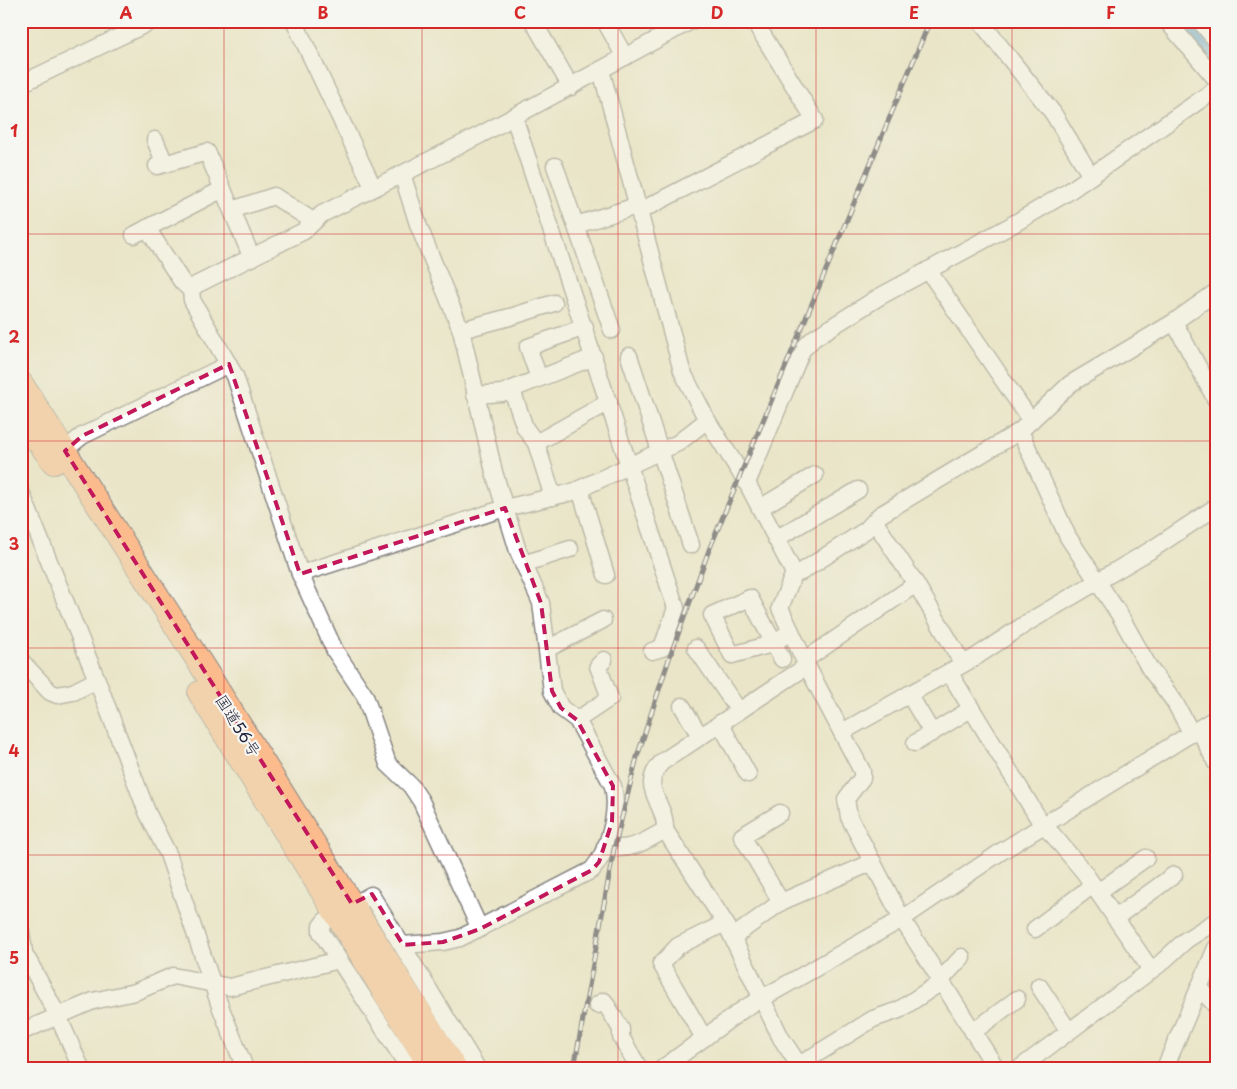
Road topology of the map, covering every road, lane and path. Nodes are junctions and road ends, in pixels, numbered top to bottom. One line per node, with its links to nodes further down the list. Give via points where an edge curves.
1 (152, 21): 14 (street)
2 (294, 21): 22 (street)
3 (533, 21): 15 (street)
4 (605, 21): 11 (street)
5 (754, 21): 24 (street, via 815,120)
6 (980, 21): 21 (street, via 1053,113)
7 (1167, 21): 13 (street)
8 (1200, 21): 10 (street)
9 (680, 24): 11 (street)
10 (1216, 40)
11 (625, 56): 12 (street)
12 (601, 70): 15 (street); 24 (street)
13 (1216, 79)
14 (21, 84)
15 (571, 86): 17 (street)
16 (1216, 89): 21 (street)
17 (514, 117): 20 (street); 34 (street)
18 (155, 140): 23 (street, via 161,165 207,152)
19 (556, 166): 27 (street)
20 (402, 174): 22 (street); 35 (street, via 419,227)
21 (1091, 176): 29 (street, via 1010,226)
22 (373, 187): 26 (street)
23 (223, 189): 25 (street); 30 (street, via 140,231)
24 (639, 208): 27 (street); 46 (street, via 682,371)
25 (232, 210): 26 (street, via 274,196); 28 (street)
26 (313, 221): 28 (street, via 304,231)
27 (576, 225): 36 (street)
28 (252, 258): 30 (street)
29 (928, 270): 47 (street); 53 (street, via 814,338 802,350)
30 (191, 290): 39 (street, via 192,300)
31 (1216, 292): 33 (street)
32 (554, 303): 35 (street)
33 (1174, 322): 43 (street); 47 (street, via 1070,384)
34 (584, 327): 38 (street); 40 (street, via 528,347)
35 (461, 330): 42 (street)
36 (612, 330)
37 (629, 356): 49 (street)
38 (594, 357): 40 (street); 44 (street)
39 (229, 364): 50 (street, via 82,436); 67 (street)
40 (539, 378): 41 (street)
41 (512, 390): 42 (street); 48 (street, via 525,428)
42 (475, 395): 59 (street)
43 (1216, 400)
44 (609, 402): 48 (street); 51 (street)
45 (24, 404): 50 (highway, 国道56号)
46 (706, 420): 49 (street, via 678,443); 53 (street)
47 (1026, 426): 61 (street, via 880,515); 69 (street, via 1065,532)
48 (536, 443): 57 (street)
49 (661, 451): 51 (street); 63 (street)
50 (59, 455): 105 (highway, 国道56号)
51 (630, 464): 54 (street); 75 (street, via 676,608 662,648)
52 (815, 475): 60 (street)
53 (747, 482): 60 (street)
54 (580, 489): 57 (street); 68 (street)
55 (858, 490): 62 (street)
56 (21, 492): 81 (street)
57 (553, 497): 59 (street)
58 (1216, 507): 69 (street)
59 (505, 508): 65 (street); 67 (street)
60 (760, 508): 62 (street)
61 (875, 522): 66 (street, via 801,572); 70 (street)
62 (776, 539): 66 (street)
63 (691, 545)
64 (570, 549): 65 (street)
65 (522, 564): 74 (street, via 541,603)
66 (794, 573): 72 (street, via 780,608)
67 (300, 574): 109 (street, via 335,651 365,696 388,764 421,800)
68 (606, 575)
69 (1097, 582): 80 (street); 89 (street, via 1150,669)
70 (916, 584): 79 (street); 80 (street)
71 (603, 620): 74 (street)
72 (790, 632): 76 (street, via 772,644); 79 (street)
73 (696, 648): 85 (street)
74 (547, 649): 87 (street, via 552,691 561,708)
75 (652, 651)
76 (782, 659)
77 (604, 660): 87 (street, via 598,666 610,698)
78 (21, 661): 81 (street, via 57,696)
79 (806, 663): 85 (street); 90 (street)
80 (956, 668): 82 (street); 84 (street)
81 (97, 680): 120 (street, via 147,812 168,854)
82 (909, 694): 90 (street); 91 (street)
83 (682, 706): 92 (street)
84 (971, 709): 91 (street); 97 (street)
85 (738, 711): 88 (street)
86 (1216, 718): 89 (street)
87 (576, 720): 99 (street, via 613,786 612,822)
88 (720, 723): 92 (street); 95 (street)
89 (1196, 731): 94 (street); 97 (street)
90 (842, 732): 101 (street, via 862,771 862,778 846,799 846,805)
91 (932, 733): 93 (street)
92 (700, 736): 98 (street, via 654,770 652,788 666,824)
93 (915, 744)
94 (1216, 763)
95 (748, 774)
96 (780, 813): 104 (street, via 742,836)
97 (1043, 826): 103 (street, via 1066,849); 107 (street)
98 (665, 830): 99 (street, via 636,847); 110 (street)
99 (605, 847): 109 (street, via 592,870)
100 (1146, 858): 103 (street)
101 (873, 862): 104 (street); 107 (street)
102 (1171, 881): 106 (street)
103 (1095, 889): 106 (street); 111 (street)
104 (781, 902): 110 (street)
105 (344, 909): 113 (street, via 371,895); 117 (street, via 321,926 321,932); 137 (highway, 国道56号); 138 (highway, 国道56号)
106 (1115, 918): 118 (street)
107 (902, 919): 119 (street); 123 (street)
108 (1216, 921): 118 (street, via 1186,940)
109 (480, 929): 113 (street, via 443,942)
110 (729, 930): 123 (street); 131 (street, via 678,946 661,964)
111 (1035, 930)
112 (21, 932): 116 (street)
113 (403, 945): 139 (street)
114 (1216, 948): 122 (street)
115 (962, 957): 119 (street)
116 (23, 958): 127 (street)
117 (339, 960): 120 (street, via 230,987); 136 (street)
118 (1151, 970): 128 (street)
119 (941, 981): 130 (street); 133 (street, via 898,1010 873,1019)
120 (213, 983): 127 (street, via 173,976 135,992 93,1001); 135 (street)
121 (1039, 986): 128 (street)
122 (1199, 987): 126 (street); 143 (street)
123 (762, 999): 131 (street); 133 (street)
124 (1017, 999): 130 (street)
125 (597, 1005): 140 (street, via 604,1001)
126 (1216, 1006)
127 (58, 1016): 129 (street); 134 (street)
128 (1068, 1030): 142 (street)
129 (21, 1032)
130 (973, 1032): 141 (street)
131 (704, 1038): 132 (street)
132 (669, 1066)
133 (800, 1067)
134 (81, 1068)
135 (245, 1068)
136 (409, 1068)
137 (432, 1068)
138 (454, 1068)
139 (477, 1068)
140 (639, 1068)
141 (996, 1068)
142 (1020, 1068)
143 (1165, 1068)

